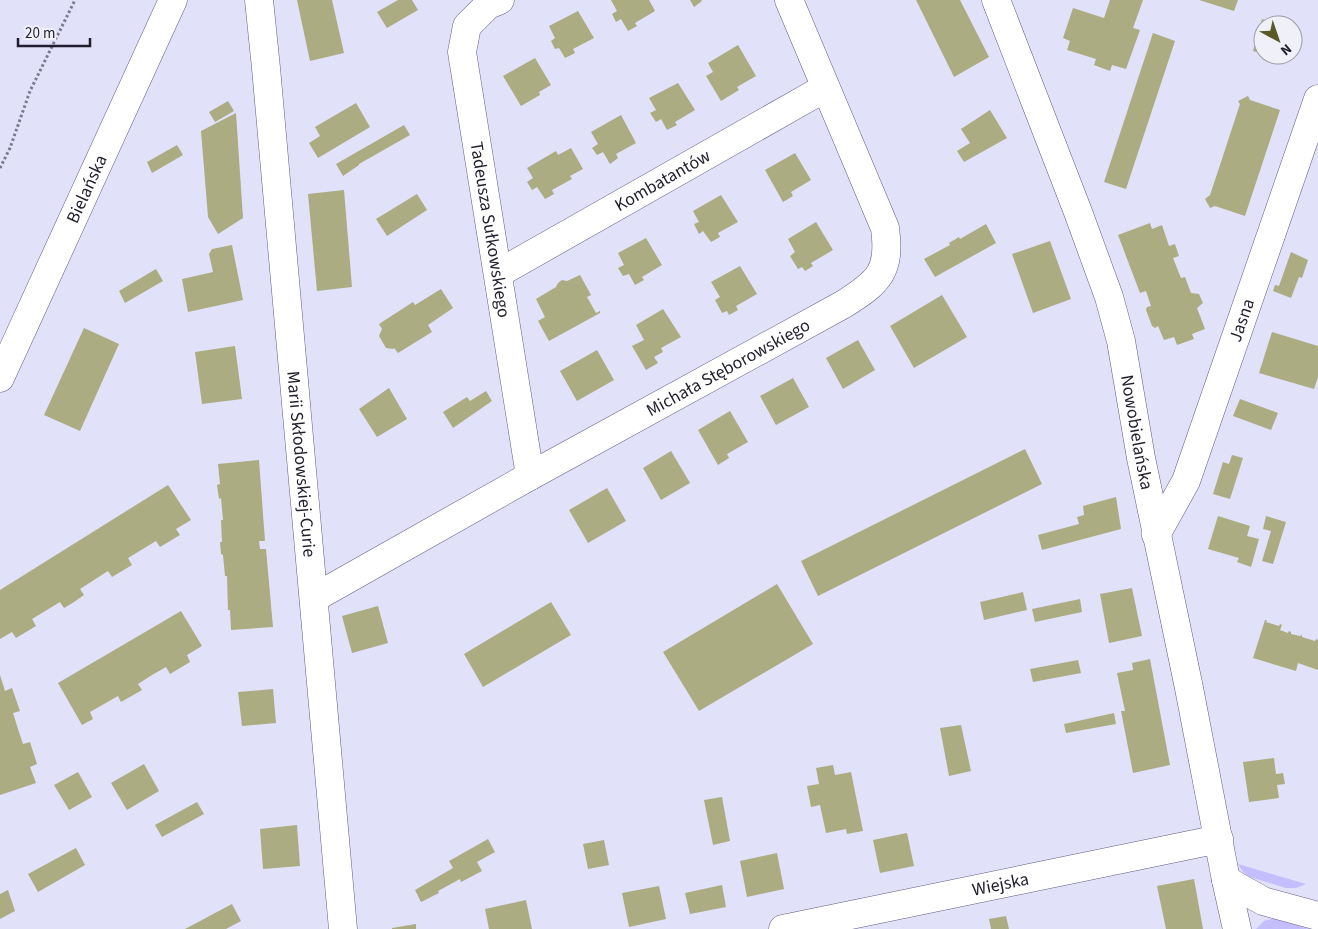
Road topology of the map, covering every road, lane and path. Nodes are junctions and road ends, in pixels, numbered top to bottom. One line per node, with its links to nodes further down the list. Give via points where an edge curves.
1 (75, 0): 9 (path, via 30,91)
2 (173, 0): 11 (street, Bielańska)
3 (259, 0): 14 (street, Marii Skłodowskiej-Curie)
4 (500, 0): 10 (street, Tadeusza Sułkowskiego, via 488,5 467,26 462,52)
5 (789, 0): 7 (street, Michała Stęborowskiego)
6 (996, 0): 13 (street, Nowobielańska, via 1108,297 1121,341)
7 (825, 88): 10 (street, Kombatantów); 12 (street, Michała Stęborowskiego, via 885,228 887,257 876,279 844,304)
8 (1318, 99): 13 (street, Jasna, via 1186,481)
9 (0, 168)
10 (499, 273): 12 (street, Tadeusza Sułkowskiego)
11 (0, 378)
12 (530, 476): 14 (street, Michała Stęborowskiego)
13 (1156, 535): 15 (street, Nowobielańska)
14 (314, 598): 18 (street, Marii Skłodowskiej-Curie)
15 (1219, 839): 16 (street, Nowobielańska); 19 (street, Wiejska)
16 (1226, 880): 17 (street, via 1263,901); 20 (street, Nowobielańska)
17 (1313, 907)
18 (343, 929)
19 (783, 929)
20 (1237, 929)

